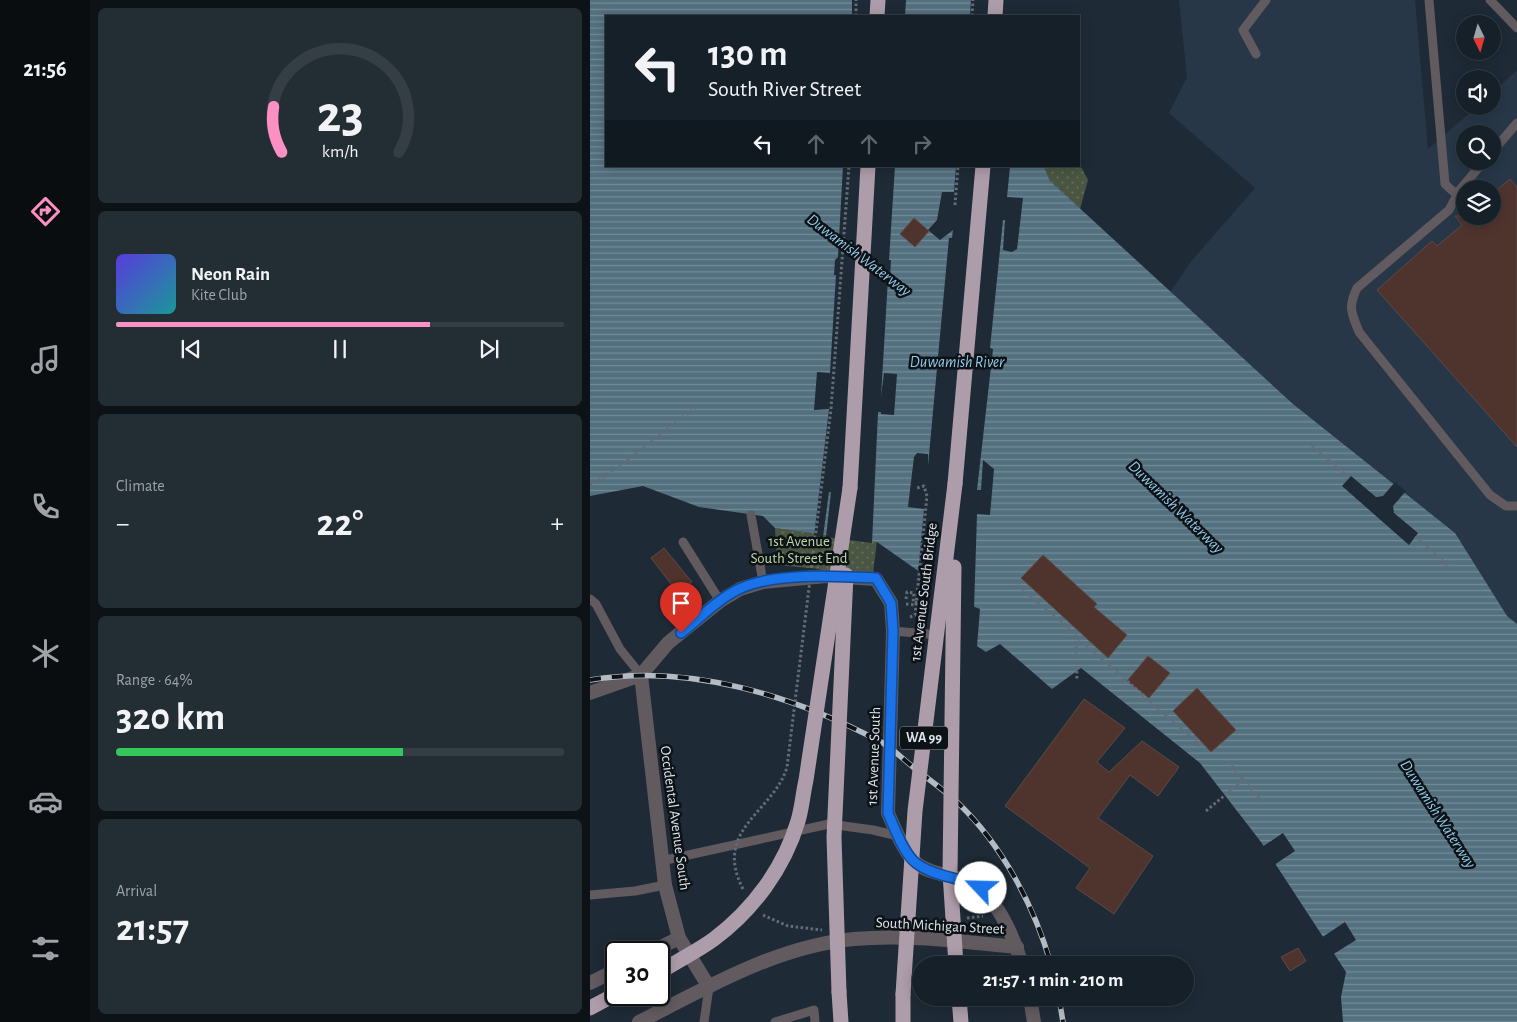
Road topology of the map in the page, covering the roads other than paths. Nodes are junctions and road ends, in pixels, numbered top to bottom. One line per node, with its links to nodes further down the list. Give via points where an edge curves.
1 (878, 0): 6 (highway)
2 (996, 0): 7 (highway)
3 (1266, 0): 9 (lane, via 1243,30)
4 (1429, 0): 16 (lane, via 1445,184)
5 (1490, 0): 8 (lane)
6 (877, 15)
7 (995, 15)
8 (1517, 28)
9 (1256, 54)
10 (1517, 123): 11 (lane)
11 (1501, 142)
12 (868, 167): 19 (highway)
13 (983, 167): 18 (highway, 1st Avenue South Bridge / WA 99)
14 (1477, 170): 15 (lane)
15 (1469, 180)
16 (1456, 194)
17 (1456, 197): 20 (lane, via 1450,210 1357,288 1350,302 1351,312 1359,332 1490,495 1506,506)
18 (955, 484): 37 (highway, bridge, via 950,838); 52 (highway, 1st Avenue South Bridge / WA 99, bridge, via 915,811)
19 (850, 488): 39 (highway, bridge, via 806,780 798,821 785,856 754,902 732,924 713,940); 51 (highway, bridge, via 834,837)
20 (1517, 506)
21 (751, 515): 23 (lane)
22 (683, 542): 25 (lane)
23 (764, 582): 25 (street, via 740,589); 26 (street, 1st Avenue South, via 826,576 876,578 891,603)
24 (590, 599): 28 (lane, via 596,604 620,650)
25 (720, 601): 28 (street, via 668,643)
26 (893, 631): 27 (lane); 30 (street, 1st Avenue South, via 888,813)
27 (928, 634)
28 (641, 675): 29 (street); 31 (street, Occidental Avenue South)
29 (590, 693)
30 (898, 836): 31 (lane, via 828,824); 36 (street, 1st Avenue South, via 916,863 981,888 991,899)
31 (661, 861): 32 (street, Occidental Avenue South)
32 (666, 885): 33 (lane); 34 (street, Occidental Avenue South)
33 (590, 895)
34 (679, 938): 35 (street); 42 (street, Occidental Avenue South)
35 (670, 942)
36 (1017, 947): 38 (street, 1st Avenue South); 42 (street, South Michigan Street, via 889,937 852,939 804,949 765,962)
37 (956, 956)
38 (1020, 956)
39 (670, 966)
40 (605, 976): 41 (street)
41 (590, 983)
42 (708, 987): 47 (street, South Michigan Street); 48 (lane)
43 (605, 1000): 46 (highway)
44 (960, 1006): 53 (highway)
45 (1031, 1006): 54 (street)
46 (590, 1008)
47 (639, 1022)
48 (704, 1022)
49 (775, 1022): 50 (lane, via 814,1010)
50 (815, 1022)
51 (840, 1022)
52 (903, 1022)
53 (961, 1022)
54 (1034, 1022)

